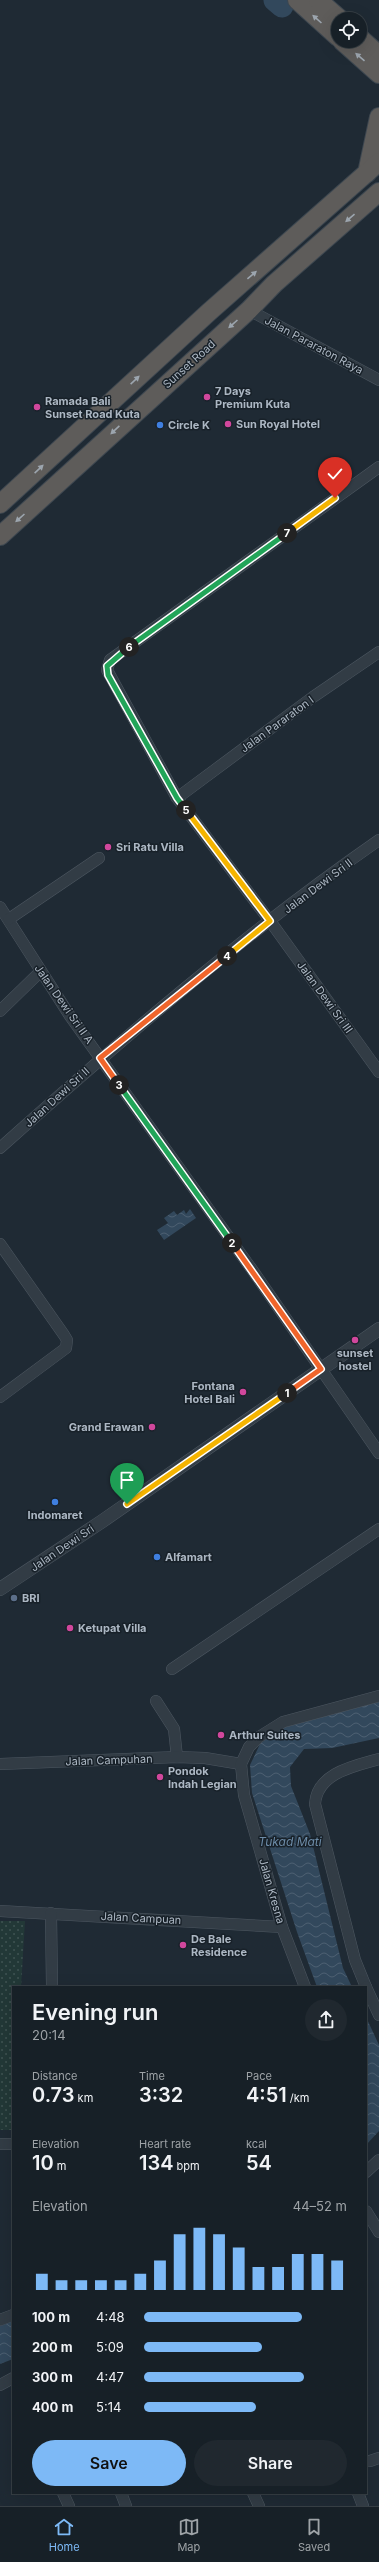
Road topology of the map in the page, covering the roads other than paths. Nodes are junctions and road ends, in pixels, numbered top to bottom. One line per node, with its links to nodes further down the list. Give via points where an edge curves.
1 (297, 0): 4 (highway, one-way to 1)
2 (318, 0): 3 (highway)
3 (332, 12)
4 (331, 31)
5 (367, 44): 7 (highway)
6 (350, 48): 8 (highway, one-way to 6)
7 (379, 55)
8 (379, 74)
9 (379, 117): 10 (highway)
10 (373, 167): 15 (highway, one-way to 10, via 209,312)
11 (379, 192): 12 (highway, Sunset Road, one-way to 12, via 274,284)
12 (249, 310): 13 (street, Jalan Pararaton Raya); 16 (highway, Sunset Road, one-way to 16)
13 (379, 380)
14 (379, 467): 18 (street, Jalan Dewi Sri III, via 110,660 107,666 111,682)
15 (0, 504)
16 (0, 536)
17 (379, 652): 18 (street, Jalan Pararaton I, via 313,697)
18 (177, 798): 23 (street, Jalan Dewi Sri III)
19 (379, 840): 23 (street, Jalan Dewi Sri II)
20 (100, 858): 22 (street)
21 (0, 907): 22 (street, Jalan Dewi Sri II A)
22 (9, 919): 24 (street, Jalan Dewi Sri II A)
23 (270, 921): 26 (street, Jalan Dewi Sri II); 27 (street, Jalan Dewi Sri III)
24 (40, 972): 25 (street); 26 (street, Jalan Dewi Sri II A)
25 (0, 1011)
26 (100, 1058): 28 (street, Jalan Dewi Sri II); 31 (street, Jalan Dewi Sri II A)
27 (379, 1072)
28 (0, 1148)
29 (0, 1244): 32 (street, via 67,1340 66,1348)
30 (379, 1329): 31 (street, Jalan Dewi Sri)
31 (321, 1369): 33 (street, Jalan Dewi Sri II A); 35 (street, Jalan Dewi Sri, via 106,1519)
32 (0, 1397)
33 (379, 1453)
34 (379, 1529): 36 (street)
35 (0, 1589)
36 (172, 1669)
37 (379, 1696): 42 (street, via 283,1722 259,1737 249,1747)
38 (156, 1701): 39 (street, via 174,1728)
39 (177, 1757): 41 (street, Jalan Campuhan); 42 (street, Jalan Campuhan, via 205,1758)
40 (379, 1759): 48 (street, via 329,1778 320,1786 316,1798 319,1822 355,1960)
41 (0, 1764)
42 (241, 1764): 45 (street, Jalan Kresna, via 244,1795)
43 (0, 1911): 44 (street, Jalan Campuan)
44 (50, 1913): 45 (street, Jalan Campuan); 46 (street)
45 (282, 1927): 47 (street, Jalan Kresna)
46 (52, 1986)
47 (305, 1986)
48 (366, 1986)
49 (367, 1989): 50 (street)
50 (379, 2015)
51 (0, 2144): 52 (street)
52 (12, 2144)
53 (379, 2160): 54 (street)
54 (367, 2171)
55 (367, 2213): 56 (street)
56 (379, 2232)
57 (12, 2315): 58 (street)
58 (0, 2320)
59 (12, 2379): 60 (street)
60 (0, 2385)
61 (63, 2494): 65 (street)
62 (121, 2494): 66 (street)
63 (253, 2494): 67 (street)
64 (358, 2494): 68 (street)
65 (69, 2506)
66 (126, 2506)
67 (259, 2506)
68 (363, 2506)

